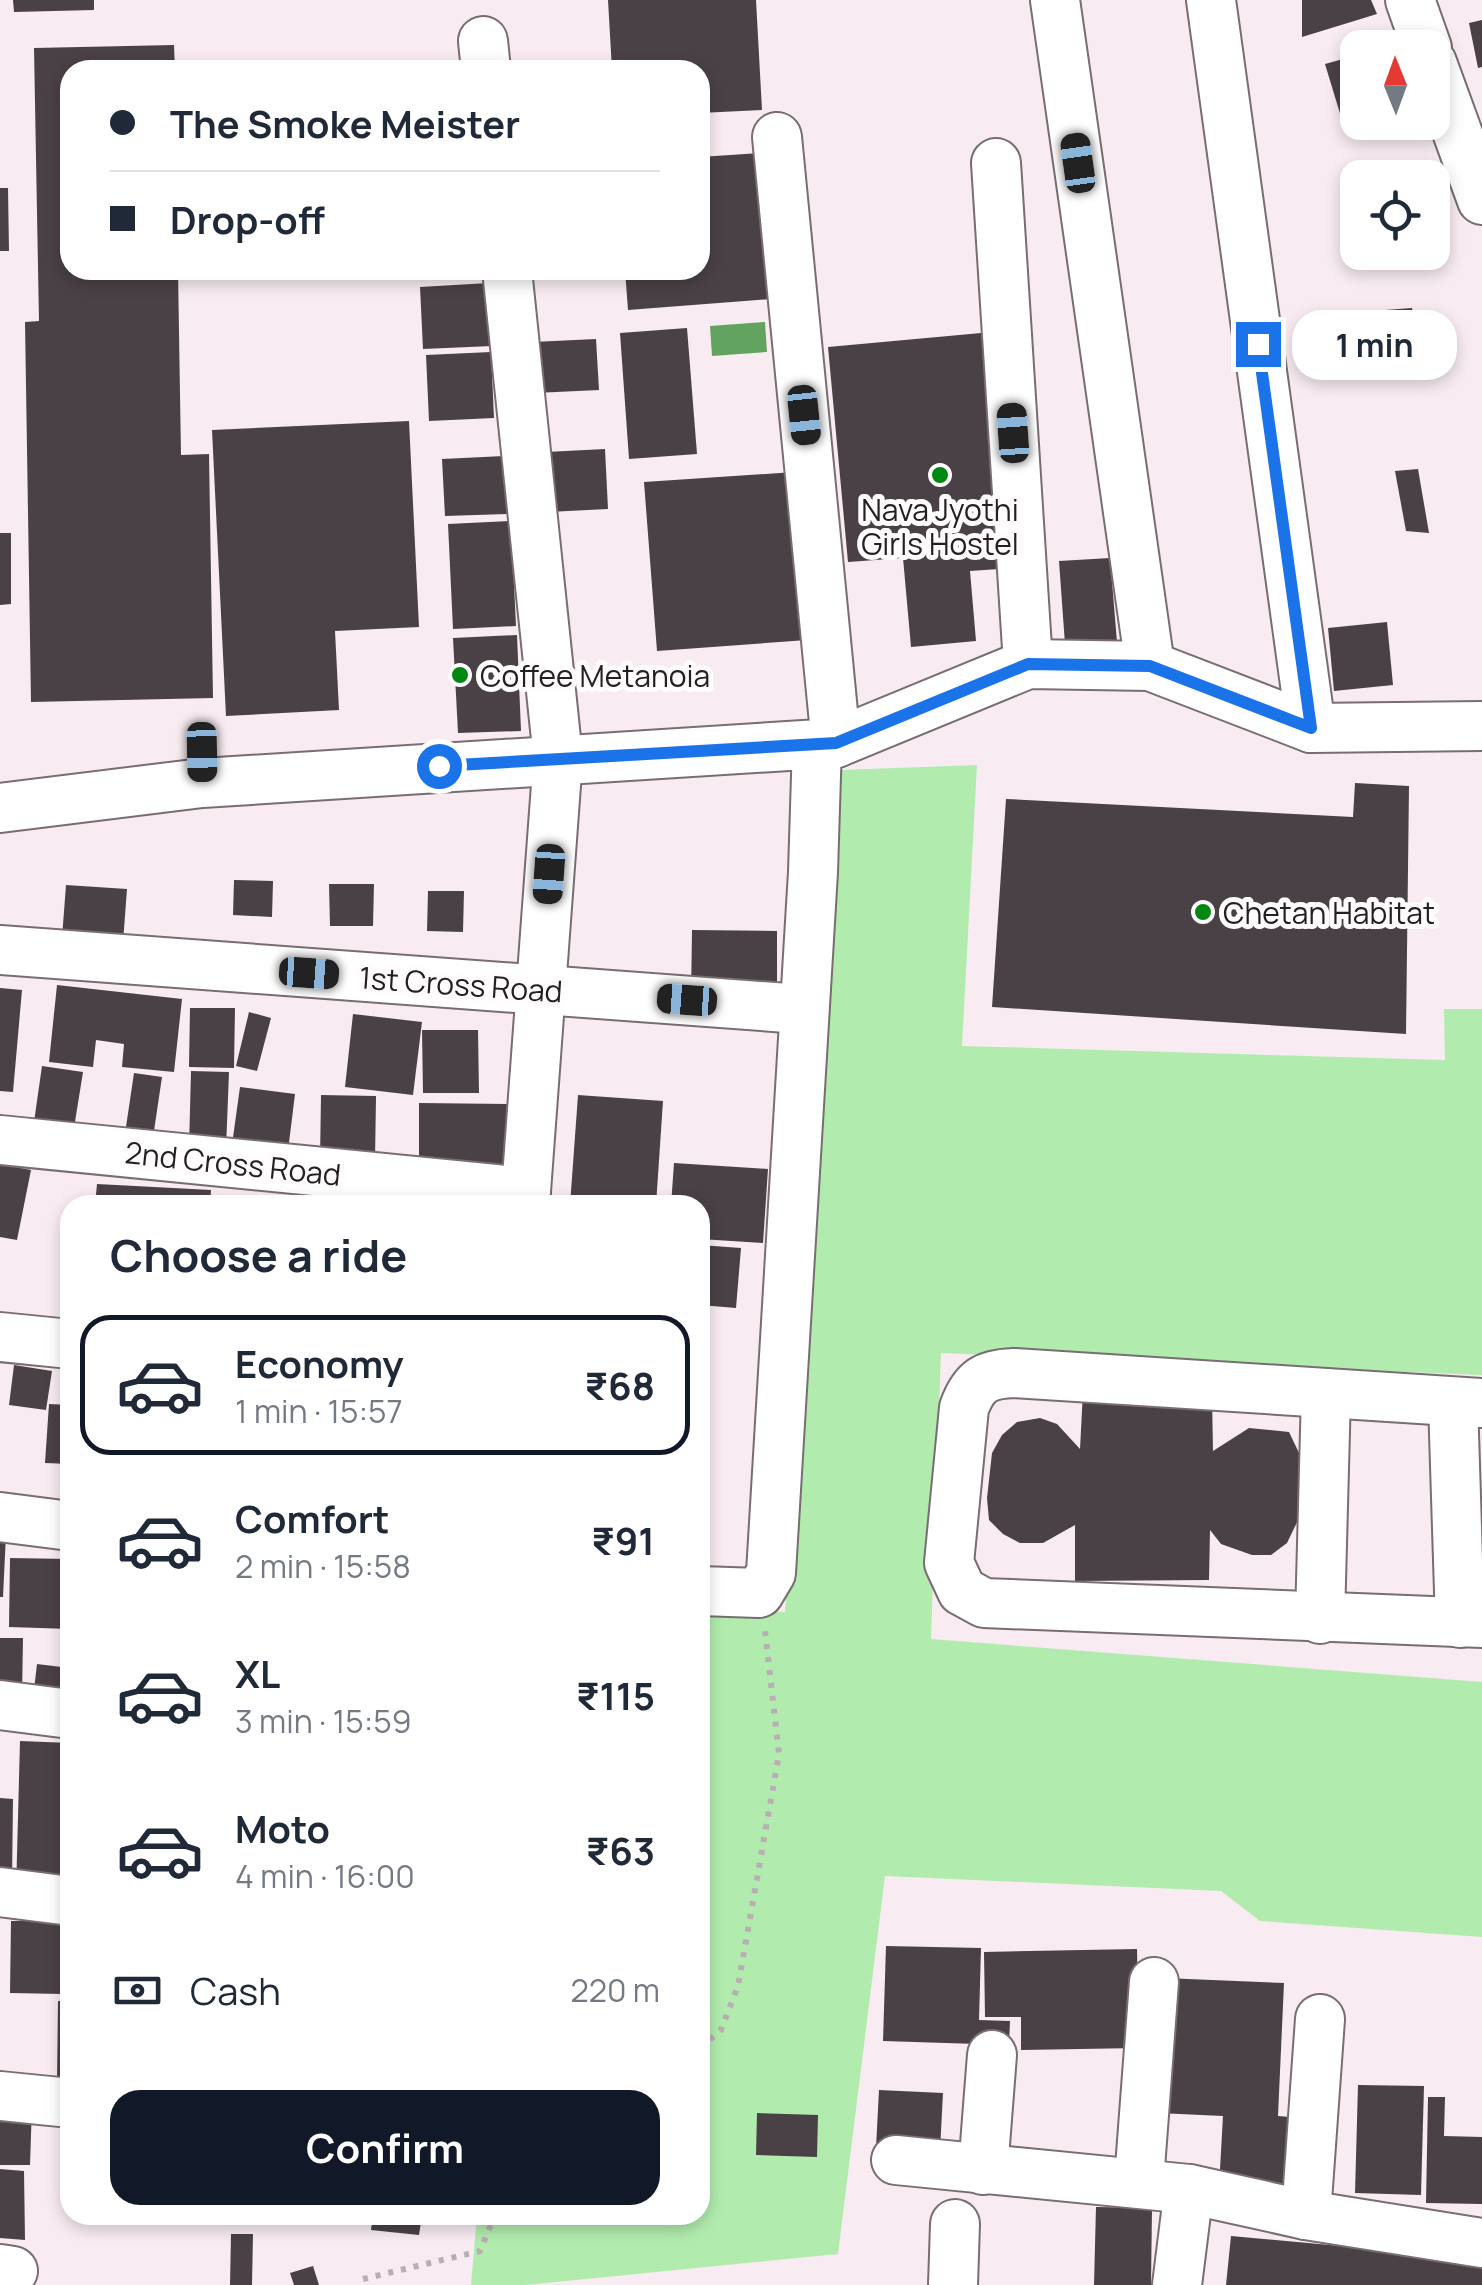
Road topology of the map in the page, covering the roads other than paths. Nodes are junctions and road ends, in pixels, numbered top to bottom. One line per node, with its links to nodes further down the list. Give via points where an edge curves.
1 (1055, 0): 11 (street)
2 (1211, 0): 13 (street)
3 (1410, 0): 4 (street)
4 (1421, 30)
5 (1450, 109): 8 (street)
6 (777, 137): 14 (street)
7 (996, 162): 10 (street)
8 (1479, 184)
9 (508, 280): 15 (street)
10 (1028, 664): 11 (street); 14 (street)
11 (1150, 666): 13 (street)
12 (1482, 726): 13 (street)
13 (1311, 728)
14 (827, 744): 15 (street); 19 (street, via 811,826)
15 (558, 758): 16 (street, via 202,768); 18 (street)
16 (0, 808)
17 (0, 950): 18 (street, 1st Cross Road)
18 (541, 990): 19 (street, 1st Cross Road); 22 (street)
19 (802, 1008): 29 (street, via 771,1573 759,1593)
20 (0, 1140): 21 (street, 2nd Cross Road)
21 (490, 1195)
22 (526, 1195)
23 (0, 1337): 24 (street)
24 (60, 1343)
25 (1326, 1393): 26 (street); 30 (street); 30 (street, via 1014,1374 982,1378 964,1408 949,1564 962,1591 984,1603)
26 (1468, 1402): 31 (street)
27 (0, 1518): 28 (street)
28 (60, 1525)
29 (710, 1591)
30 (1320, 1620): 31 (street)
31 (1471, 1623)
32 (0, 1705): 33 (street)
33 (60, 1713)
34 (0, 1892): 35 (street)
35 (60, 1899)
36 (1154, 1982): 43 (street)
37 (1320, 2018): 45 (street)
38 (992, 2055): 42 (street)
39 (0, 2096): 40 (street)
40 (60, 2102)
41 (896, 2160): 42 (street)
42 (983, 2170): 43 (street)
43 (1139, 2181): 44 (street)
44 (1188, 2190): 45 (street); 49 (street)
45 (1306, 2216): 47 (street)
46 (956, 2224): 48 (street)
47 (1482, 2243)
48 (953, 2285)
49 (1177, 2285)

